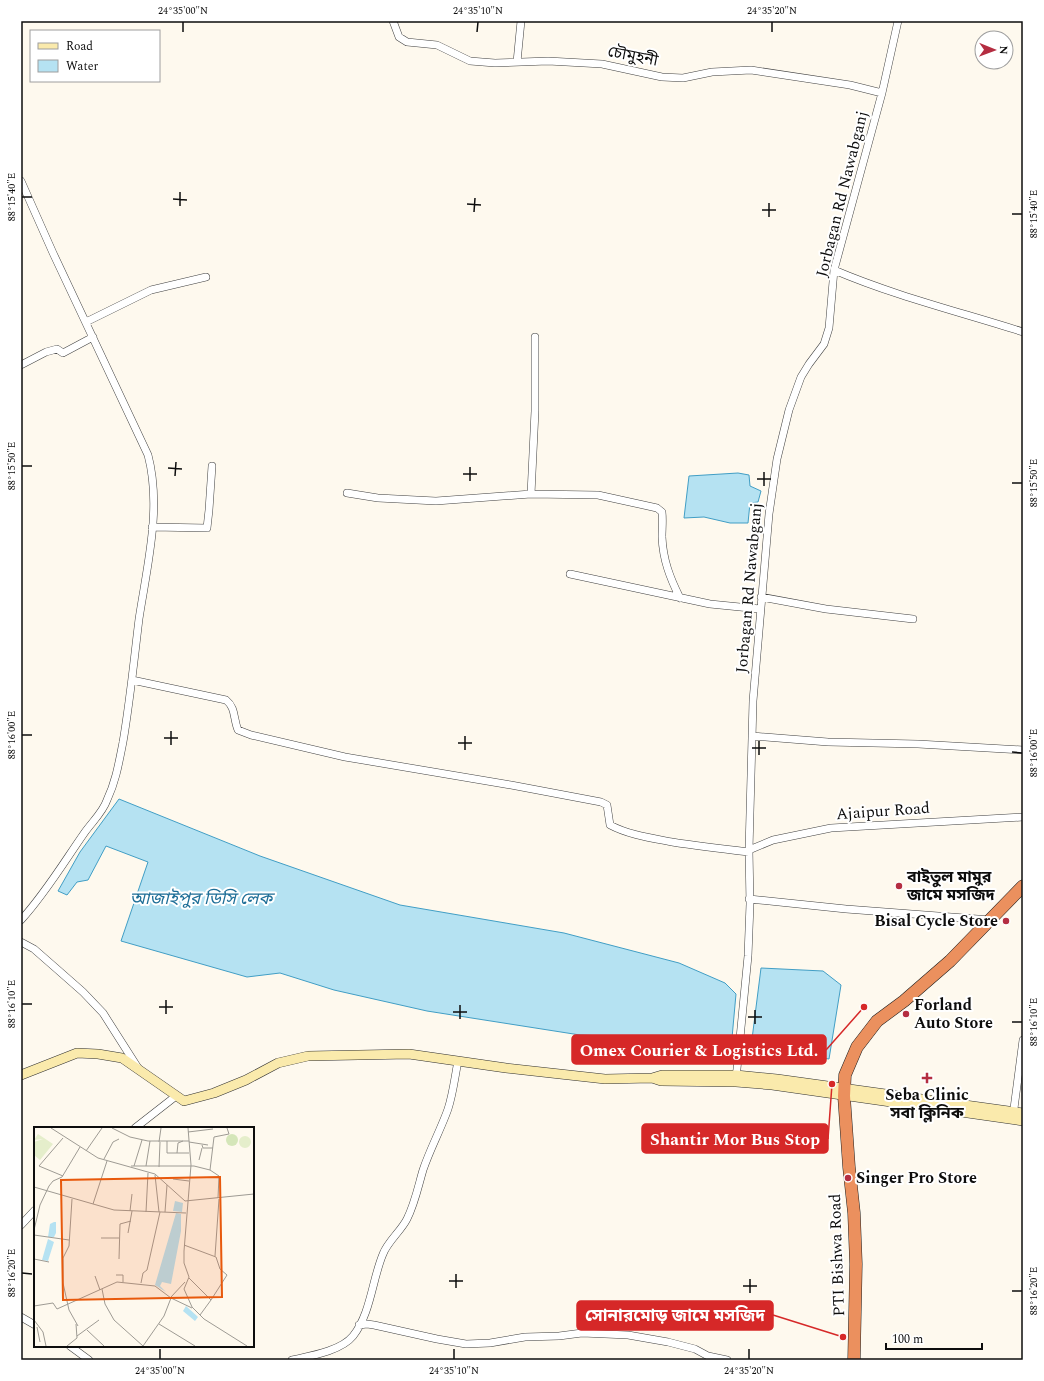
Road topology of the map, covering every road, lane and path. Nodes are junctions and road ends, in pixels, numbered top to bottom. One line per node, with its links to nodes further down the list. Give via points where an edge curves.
1 (393, 21): 4 (street, চৌমুহনী, via 399,37 407,42 437,45 470,61)
2 (521, 21): 4 (street)
3 (898, 21): 5 (street, Jorbagan Rd Nawabganj)
4 (517, 62): 5 (street, চৌমুহনী, via 602,64 662,77 683,78 712,72 752,70 850,84)
5 (882, 93): 7 (street, Jorbagan Rd Nawabganj)
6 (21, 181): 9 (street)
7 (834, 270): 10 (street, via 966,316); 20 (street, Jorbagan Rd Nawabganj, via 829,328 824,344 801,377 789,410 777,459)
8 (206, 277): 9 (street, via 151,290)
9 (86, 322): 11 (street)
10 (1023, 332)
11 (93, 337): 13 (street, via 63,353 57,349); 17 (street, via 148,455 153,487)
12 (535, 337): 16 (street)
13 (21, 364)
14 (212, 466): 17 (street, via 207,528)
15 (347, 493): 16 (street, via 378,498 436,501)
16 (531, 494): 19 (street, via 598,495 657,508 663,516 665,562)
17 (152, 527): 23 (street)
18 (570, 574): 19 (street)
19 (680, 598): 21 (street)
20 (761, 598): 21 (street, Jorbagan Rd Nawabganj); 22 (street, via 826,609)
21 (760, 609): 24 (street, Jorbagan Rd Nawabganj)
22 (913, 619)
23 (132, 680): 27 (street, via 226,700 232,705 238,730 251,735 345,757 511,784 601,802 607,805 610,825 616,828 646,837 702,847); 30 (street, via 116,779 107,802)
24 (752, 736): 25 (street, via 828,742); 27 (street, Jorbagan Rd Nawabganj)
25 (1023, 750)
26 (1023, 817): 27 (street, Ajaipur Road, via 831,828 773,840)
27 (749, 851): 29 (street, Jorbagan Rd Nawabganj)
28 (1023, 886): 31 (highway, PTI Bishwa Road)
29 (749, 899): 31 (street, via 846,910); 37 (street, Jorbagan Rd Nawabganj, via 748,956)
30 (21, 920)
31 (991, 920): 38 (highway, PTI Bishwa Road, via 950,961 877,1021 857,1047 845,1075)
32 (21, 942): 35 (street, via 34,949 103,1013)
33 (1023, 1040): 41 (street)
34 (458, 1061): 37 (street, via 605,1079); 39 (street, via 409,1054 308,1056 278,1063 214,1093 184,1102); 48 (street, via 449,1107 414,1201 406,1220 384,1251 366,1312)
35 (140, 1071): 36 (street, via 122,1058 77,1053); 39 (street)
36 (21, 1075)
37 (736, 1079): 38 (street)
38 (844, 1092): 41 (street); 53 (highway, PTI Bishwa Road, via 856,1264)
39 (176, 1096): 43 (street)
40 (1023, 1113): 41 (street)
41 (1013, 1116): 42 (street)
42 (1023, 1122)
43 (136, 1127)
44 (34, 1211): 45 (street)
45 (21, 1225)
46 (21, 1317): 47 (street)
47 (34, 1324)
48 (359, 1325): 51 (street, via 352,1337 339,1346); 52 (street, via 374,1325 466,1344 582,1333 628,1335 668,1342)
49 (71, 1347): 50 (street)
50 (89, 1360)
51 (292, 1360)
52 (727, 1360)
53 (854, 1360)

